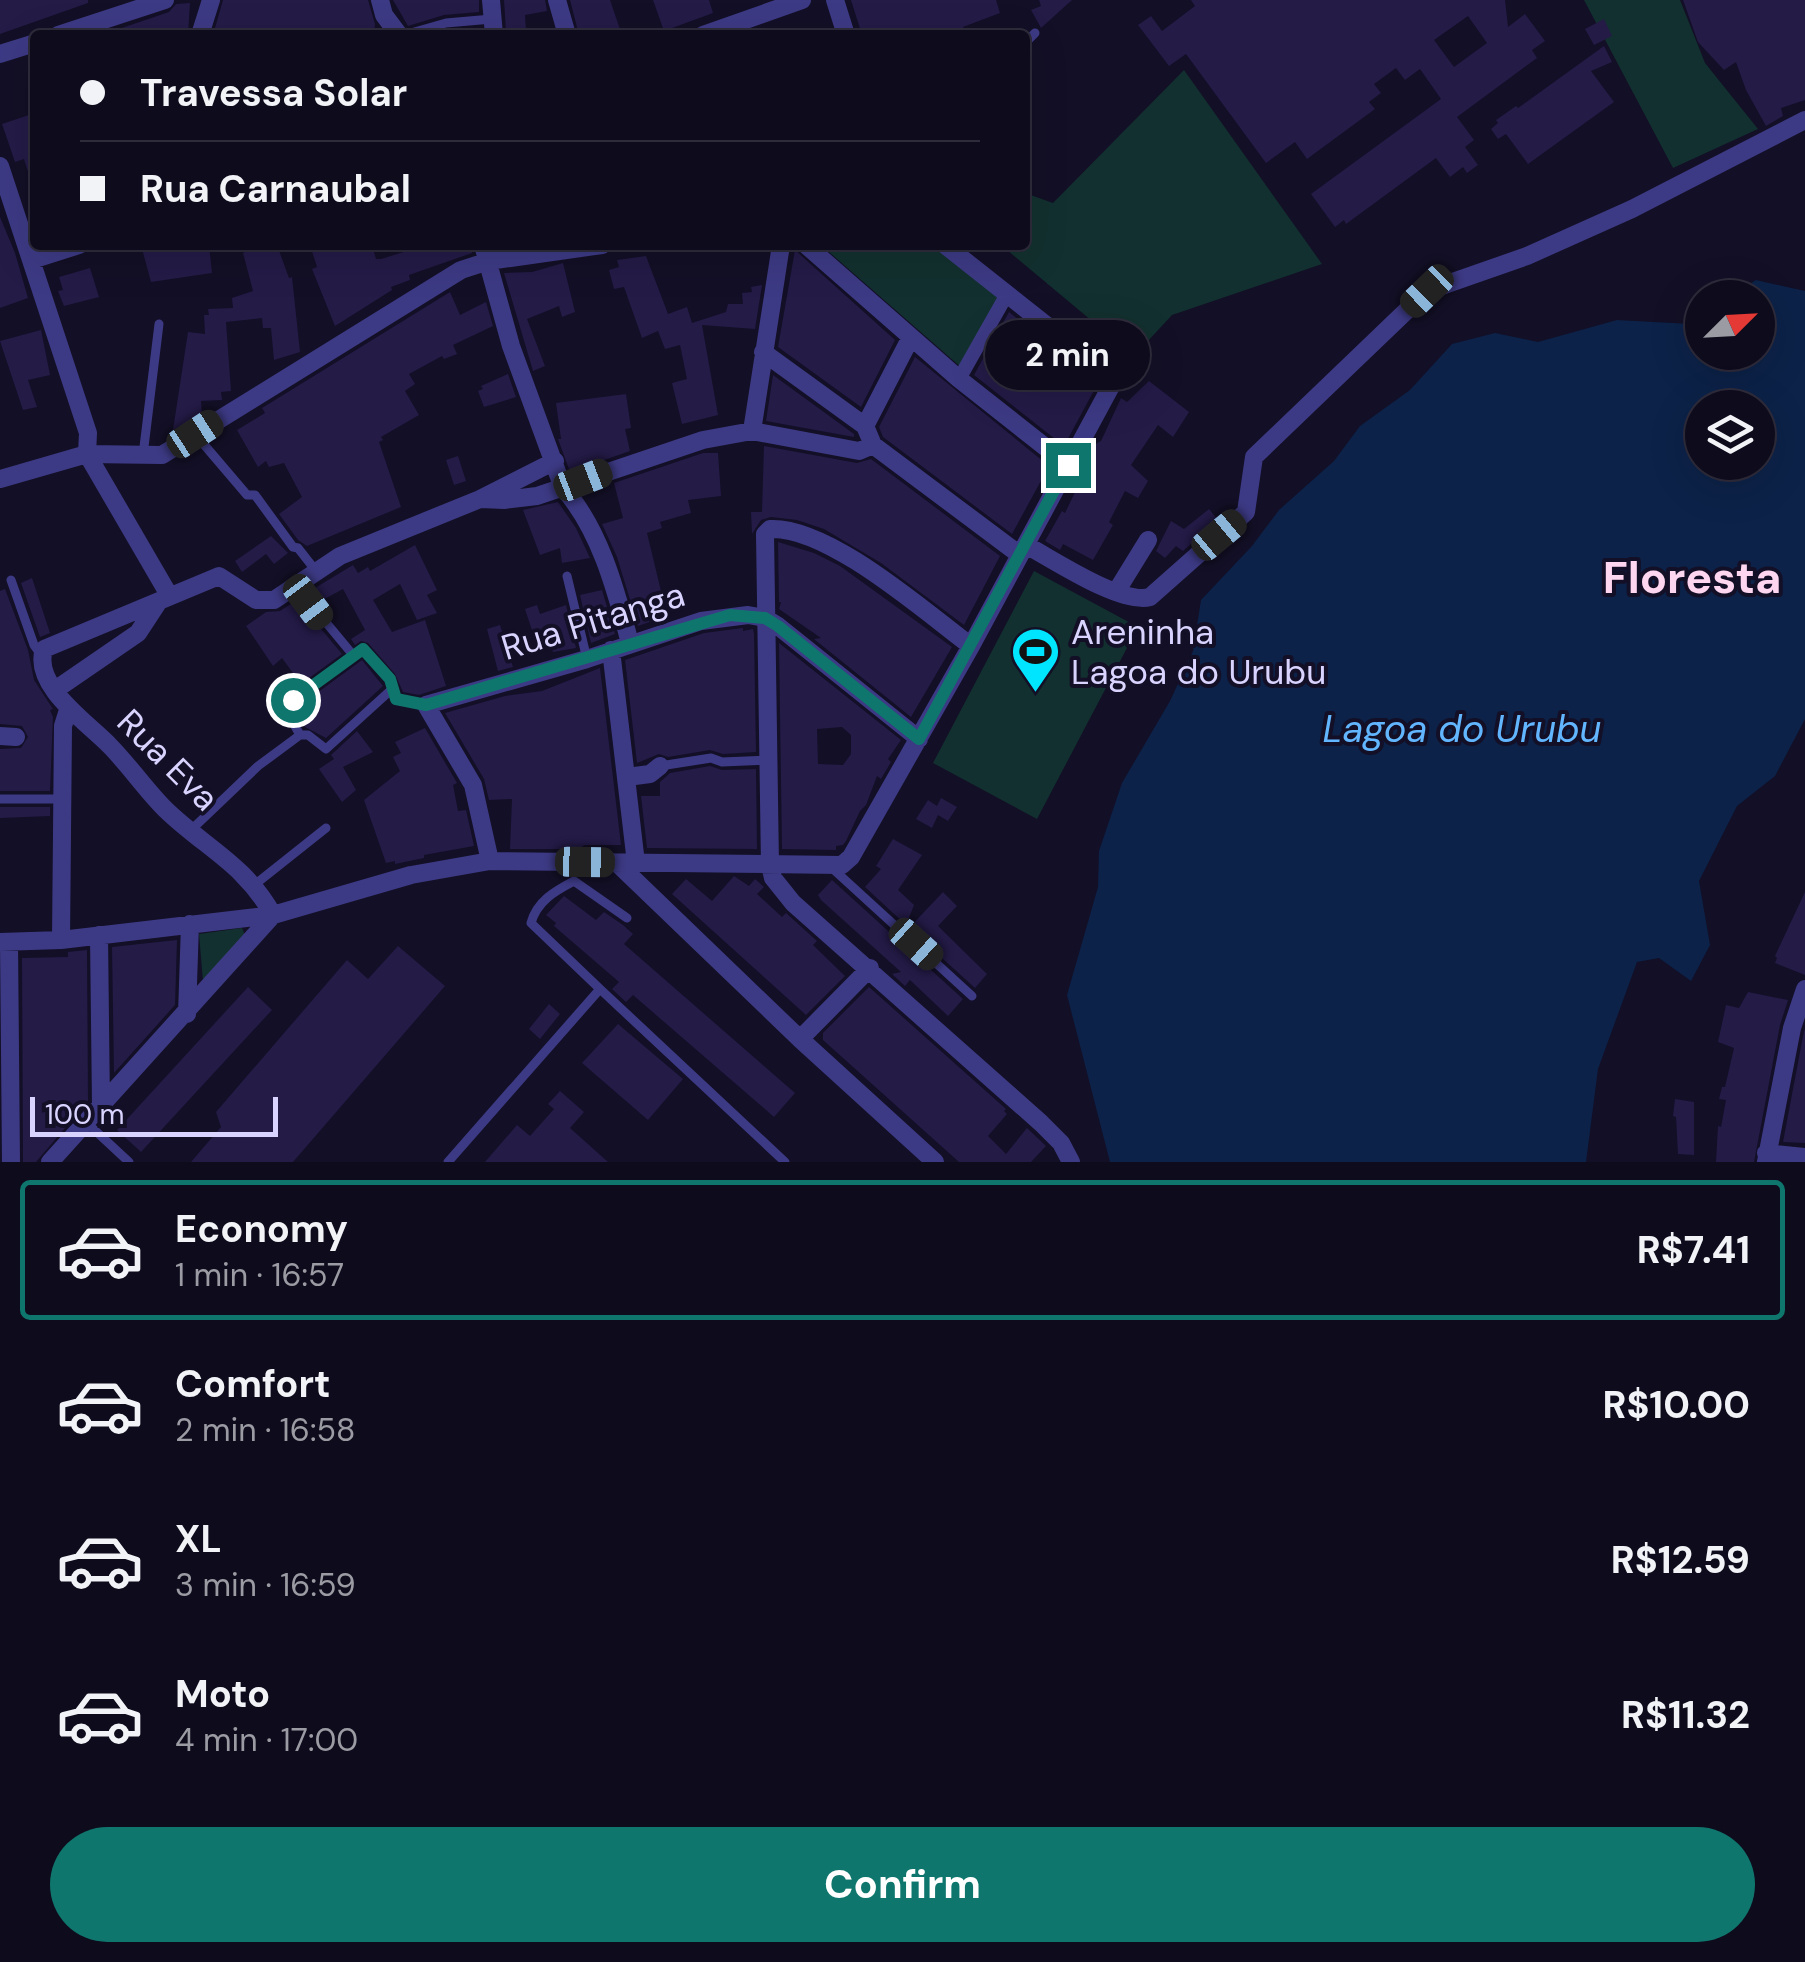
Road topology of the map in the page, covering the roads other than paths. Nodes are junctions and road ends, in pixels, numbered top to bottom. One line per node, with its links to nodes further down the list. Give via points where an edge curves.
1 (165, 0): 7 (street)
2 (211, 0): 8 (street)
3 (557, 0): 10 (street)
4 (802, 0): 11 (street)
5 (834, 0): 12 (street)
6 (492, 18): 9 (lane)
7 (73, 30)
8 (202, 30)
9 (419, 30)
10 (566, 30)
11 (717, 30)
12 (844, 30)
13 (1035, 33): 14 (lane)
14 (1030, 38)
15 (30, 44): 16 (street)
16 (0, 54)
17 (1805, 120): 48 (street, via 1544,248 1427,291 1254,456 1246,512 1150,598)
18 (0, 166): 25 (street)
19 (63, 250): 25 (street)
20 (530, 250): 24 (street)
21 (780, 250): 29 (street)
22 (812, 250): 28 (street)
23 (951, 250): 26 (street)
24 (486, 253): 33 (street); 37 (street, via 511,346)
25 (32, 260): 35 (street, via 88,433)
26 (1006, 296): 30 (street); 38 (street, via 1110,379)
27 (159, 324): 36 (lane)
28 (911, 337): 30 (street); 31 (street)
29 (763, 352): 31 (street); 32 (street)
30 (959, 379): 38 (street)
31 (866, 426): 34 (street)
32 (752, 431): 34 (street, via 859,451); 40 (street, via 703,440)
33 (195, 434): 36 (street, via 162,455); 44 (lane)
34 (873, 445): 43 (street)
35 (87, 454): 36 (street); 39 (street); 49 (street)
36 (143, 455)
37 (555, 462): 40 (street); 41 (street)
38 (1068, 465): 43 (street)
39 (0, 479)
40 (563, 488): 41 (street, via 522,499); 51 (street, via 596,542)
41 (480, 499): 44 (street)
42 (1148, 540): 48 (street)
43 (1023, 550): 48 (street); 52 (street)
44 (316, 571): 47 (street)
45 (567, 576): 56 (lane)
46 (11, 580): 53 (lane, via 34,646)
47 (295, 585): 49 (street, via 264,602 219,576); 55 (lane)
48 (1116, 592)
49 (164, 598): 53 (street); 57 (street, via 138,633)
50 (765, 618): 51 (street, Rua Pitanga, via 730,615); 52 (street, via 765,534 779,528 827,545 870,571); 62 (street); 63 (street)
51 (630, 644): 54 (street, Rua Pitanga)
52 (971, 646): 62 (street)
53 (48, 650): 57 (street, Rua Eva, via 42,662)
54 (610, 650): 56 (street, Rua Pitanga); 65 (street)
55 (353, 655): 58 (lane, via 363,649); 61 (lane, via 285,708)
56 (587, 659): 59 (street, Rua Pitanga)
57 (55, 690): 60 (street, Rua Eva)
58 (392, 690): 59 (lane, via 402,702); 61 (lane, via 326,749)
59 (426, 705): 70 (street, via 473,785)
60 (68, 710): 67 (street); 69 (street, Rua Eva)
61 (300, 735): 69 (lane)
62 (919, 739): 73 (street, via 851,857)
63 (768, 760): 64 (lane, via 710,758); 72 (street)
64 (660, 766): 65 (street)
65 (626, 777): 71 (street)
66 (0, 798): 67 (lane)
67 (62, 800): 79 (street)
68 (326, 828): 74 (lane)
69 (190, 830): 74 (street, Rua Eva)
70 (490, 861): 71 (street); 75 (street)
71 (626, 863): 72 (street); 86 (street)
72 (770, 865): 73 (street); 81 (street, via 792,903)
73 (831, 867): 84 (lane)
74 (253, 886): 75 (street, Rua Eva)
75 (272, 916): 77 (street); 85 (street)
76 (627, 918): 82 (lane, via 574,881 534,910 531,923)
77 (190, 924): 78 (street); 85 (street)
78 (99, 935): 79 (street); 88 (street)
79 (61, 940): 80 (street)
80 (4, 942): 92 (street)
81 (870, 968): 86 (street); 98 (street, via 1042,1123)
82 (600, 989): 95 (lane); 96 (lane)
83 (1805, 989): 87 (street, via 1792,1028)
84 (972, 996)
85 (186, 1014): 88 (street)
86 (800, 1039): 97 (street)
87 (1796, 1059): 91 (street)
88 (101, 1107): 89 (street)
89 (86, 1122): 93 (street); 94 (lane)
90 (1805, 1156): 91 (street)
91 (1766, 1158)
92 (11, 1162)
93 (50, 1162)
94 (128, 1162)
95 (448, 1162)
96 (784, 1162)
97 (935, 1162)
98 (1071, 1162)

